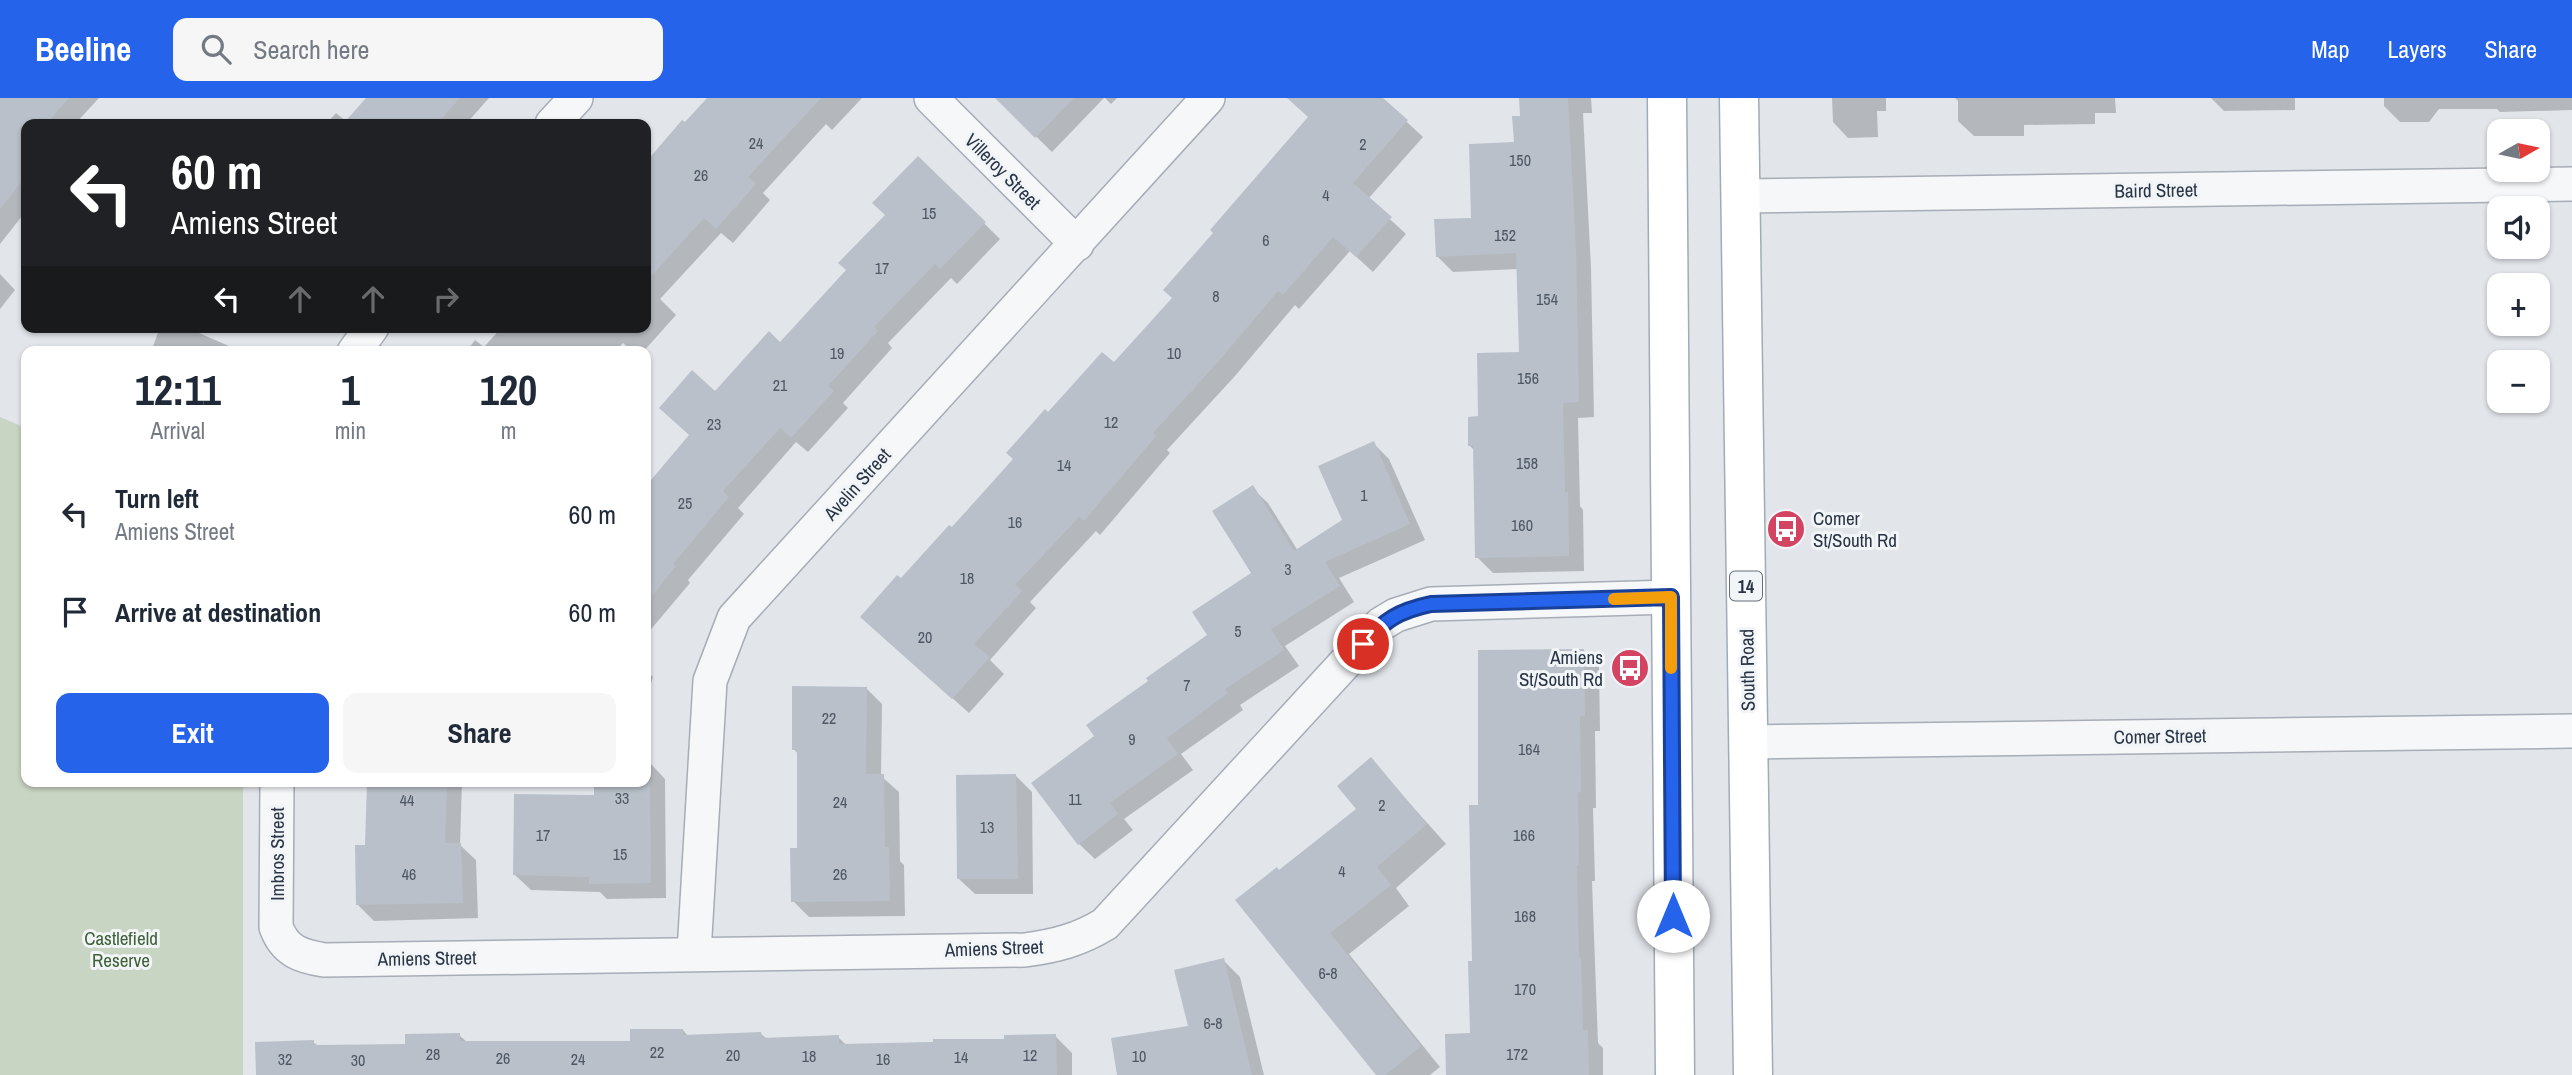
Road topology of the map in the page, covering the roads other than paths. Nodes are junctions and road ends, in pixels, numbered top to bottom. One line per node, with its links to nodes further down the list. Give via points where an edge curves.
1 (576, 98): 6 (street)
2 (931, 98): 9 (street, Villeroy Street)
3 (1208, 98): 9 (street, Avelin Street)
4 (1667, 98): 10 (main road)
5 (1739, 98): 8 (main road, South Road / 14)
6 (557, 119)
7 (2572, 184): 8 (street, Baird Street)
8 (1740, 196): 12 (main road, South Road / 14)
9 (1077, 244): 15 (street, Avelin Street, via 734,618 710,681)
10 (1671, 597): 15 (street, Amiens Street, via 1431,604 1395,615 1371,635 1105,924 1075,940 1025,950); 16 (main road)
11 (2572, 730): 12 (street, Comer Street)
12 (1748, 742): 17 (main road, South Road / 14)
13 (277, 787): 14 (street, Imbros Street)
14 (276, 927): 15 (street, Amiens Street, via 289,949 324,960)
15 (694, 953)
16 (1675, 1075)
17 (1753, 1075)

